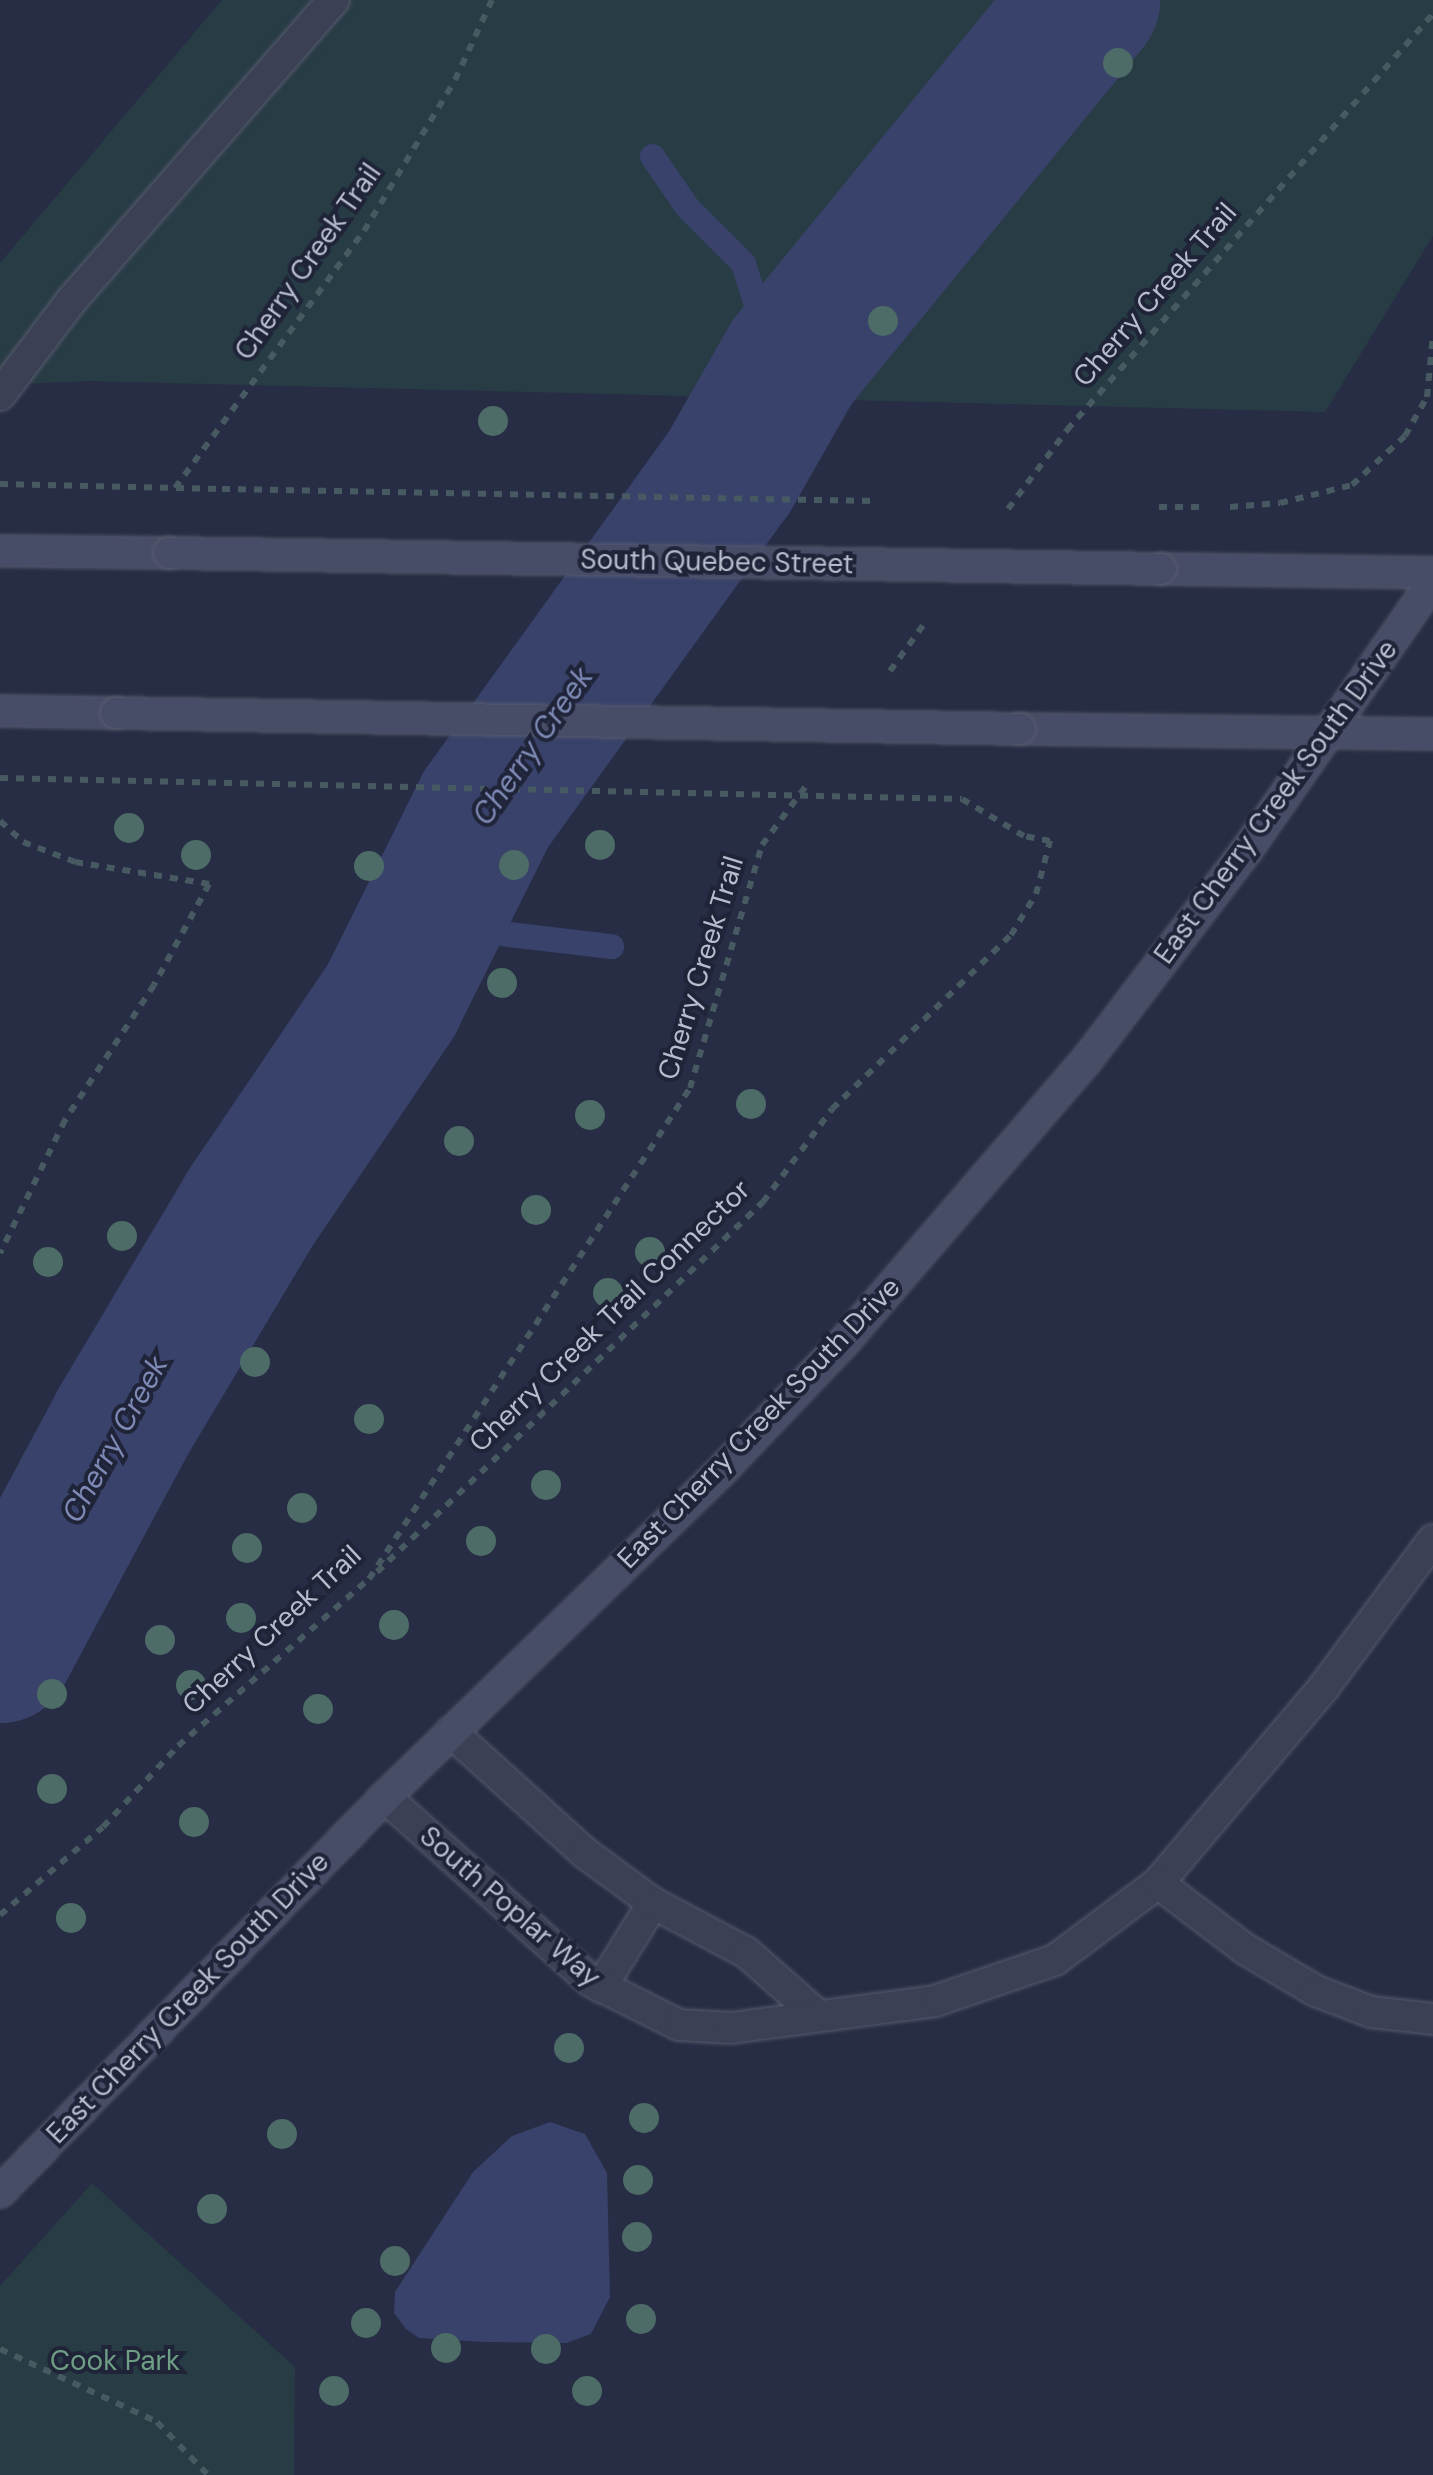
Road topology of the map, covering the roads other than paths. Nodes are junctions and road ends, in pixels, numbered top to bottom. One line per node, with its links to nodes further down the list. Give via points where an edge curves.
1 (334, 0): 2 (street, via 71,301)
2 (0, 395)
3 (0, 551): 4 (main road, South Quebec Street, bridge)
4 (1433, 573)
5 (1433, 581): 8 (main road, East Cherry Creek South Drive)
6 (0, 711): 8 (main road, bridge)
7 (1433, 734): 8 (main road)
8 (1329, 735): 10 (main road, East Cherry Creek South Drive, via 1086,1061 926,1249 725,1467)
9 (1433, 1540): 12 (street, South Poplar Way, via 1324,1687)
10 (451, 1732): 11 (main road, East Cherry Creek South Drive); 13 (street, via 571,1841)
11 (385, 1797): 14 (street, South Poplar Way); 17 (main road, East Cherry Creek South Drive)
12 (1158, 1884): 15 (street, South Poplar Way, via 1054,1960 988,1988 882,2010); 16 (street, via 1245,1949 1316,1991 1370,2012)
13 (653, 1904): 14 (street); 15 (street, via 747,1954)
14 (601, 1987): 15 (street, South Poplar Way, via 679,2025 731,2028)
15 (815, 2013)
16 (1433, 2019)
17 (0, 2192)

